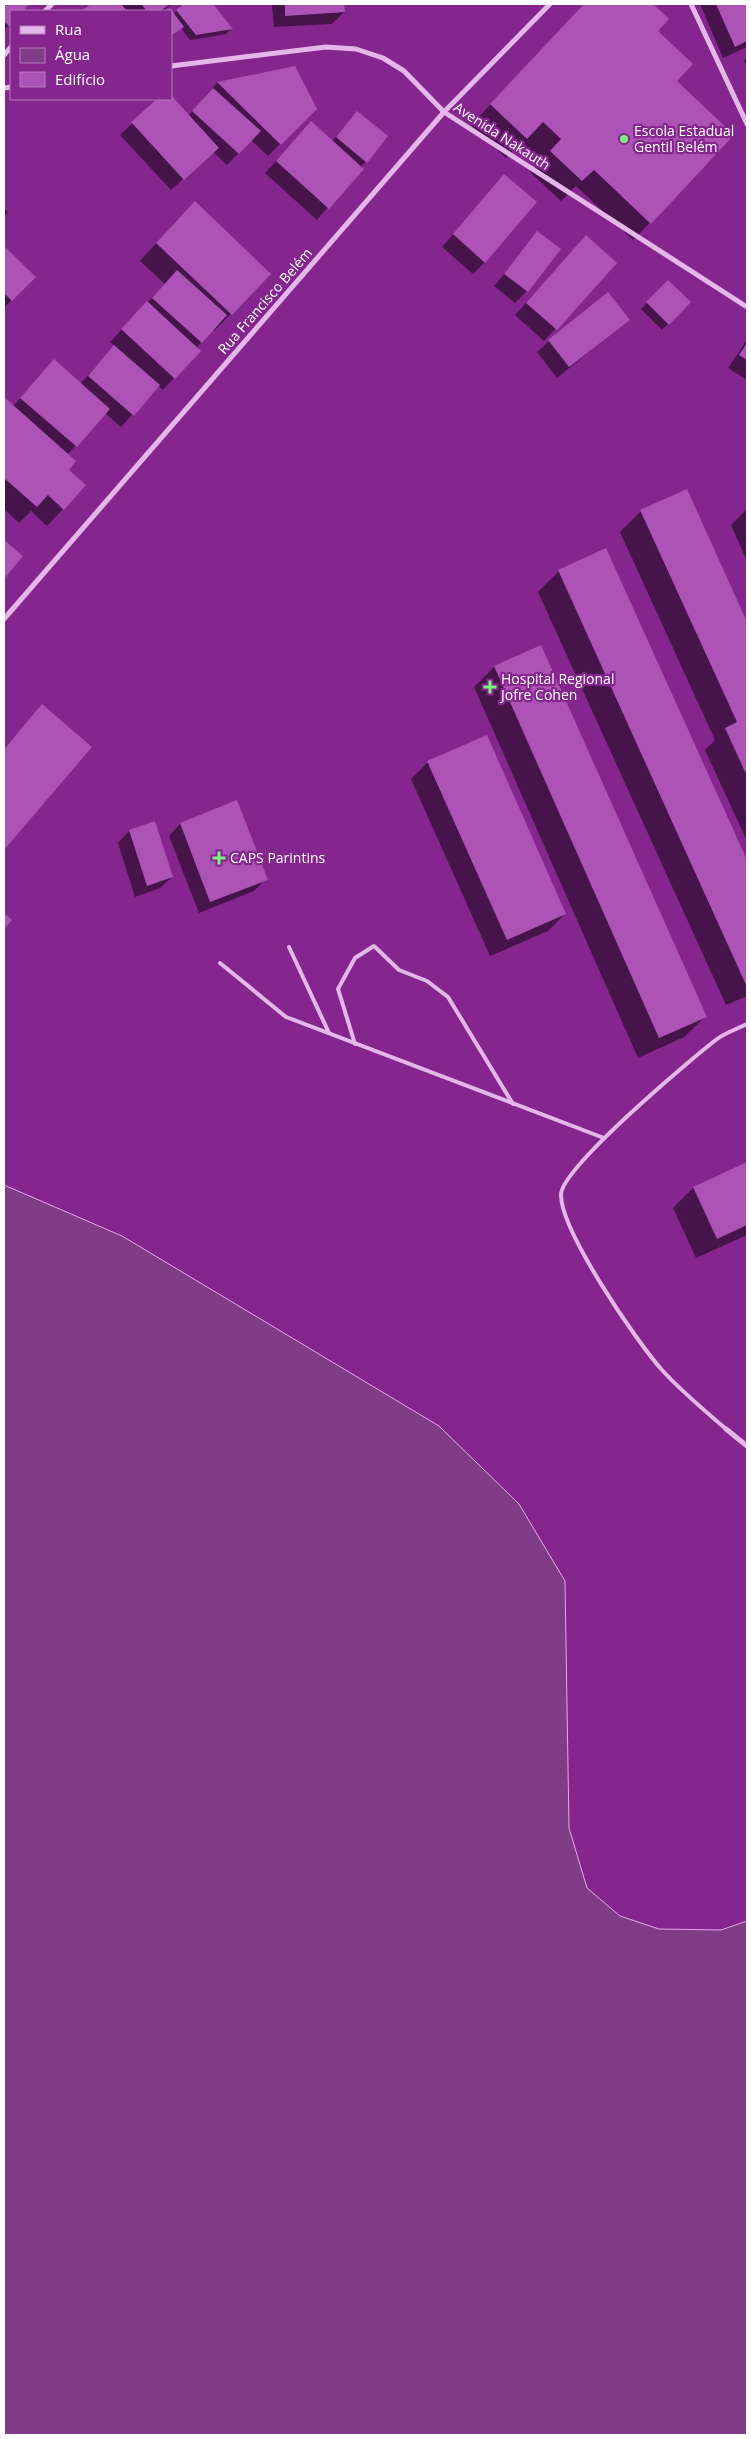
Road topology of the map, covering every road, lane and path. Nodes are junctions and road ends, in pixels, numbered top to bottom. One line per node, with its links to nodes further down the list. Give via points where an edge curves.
1 (550, 4): 4 (street, Rua Francisco Belém)
2 (690, 4): 5 (street)
3 (172, 66): 4 (street, Avenida Nakauth, via 326,47 356,49 383,58 404,71)
4 (444, 112): 6 (street, Avenida Nakauth); 7 (street, Rua Francisco Belém)
5 (747, 124)
6 (747, 307)
7 (4, 619)
8 (289, 947): 11 (lane)
9 (220, 963): 11 (lane, via 286,1017)
10 (747, 1024): 14 (lane, via 718,1038)
11 (329, 1034): 12 (lane)
12 (355, 1044): 13 (lane); 13 (lane, via 338,989 355,958 374,946 399,970 427,981 448,996)
13 (514, 1104): 14 (lane)
14 (604, 1138): 15 (lane, via 568,1179 560,1193 562,1207 595,1273 645,1350 685,1393)
15 (726, 1429): 16 (street)
16 (747, 1446)

